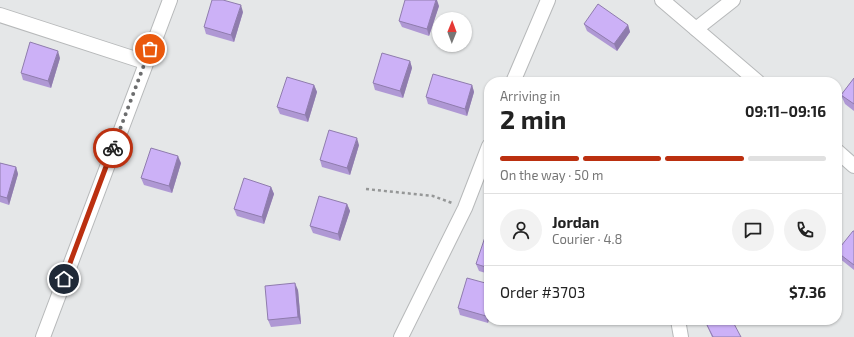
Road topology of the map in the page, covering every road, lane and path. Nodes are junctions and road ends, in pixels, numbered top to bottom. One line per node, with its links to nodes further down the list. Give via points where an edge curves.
1 (170, 0): 7 (street)
2 (548, 0): 8 (street)
3 (662, 0): 6 (street)
4 (733, 0): 6 (street)
5 (0, 15): 7 (street)
6 (696, 29): 9 (street)
7 (146, 62): 16 (street)
8 (515, 77)
9 (752, 77)
10 (842, 155): 12 (street)
11 (484, 159): 14 (street)
12 (854, 166)
13 (366, 189): 14 (path, via 433,196)
14 (465, 208): 17 (street)
15 (679, 325): 18 (street)
16 (43, 337)
17 (401, 337)
18 (681, 337)

